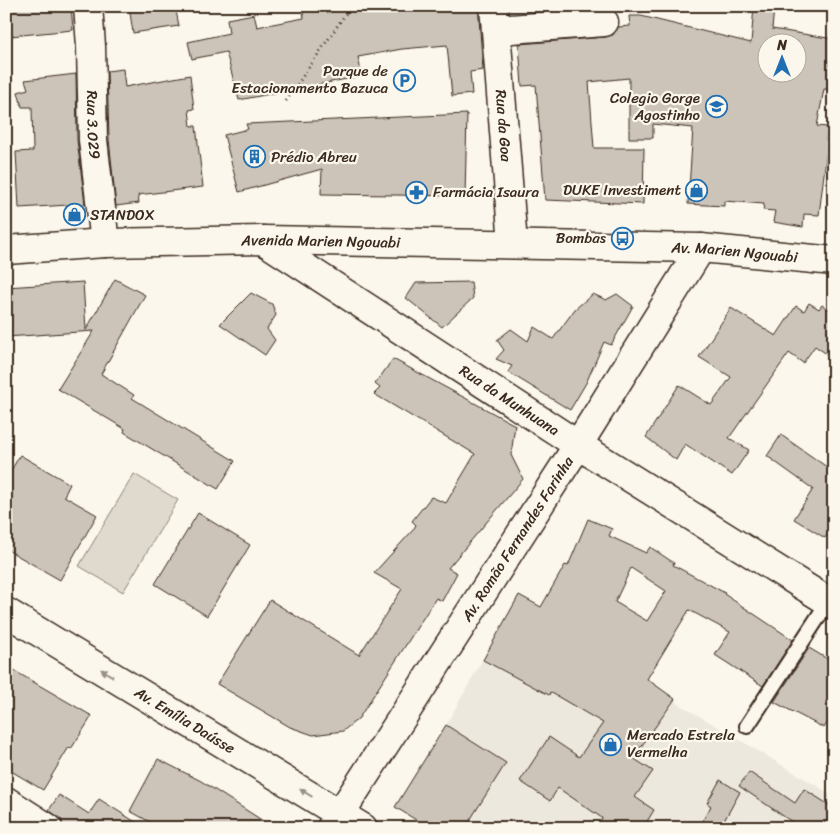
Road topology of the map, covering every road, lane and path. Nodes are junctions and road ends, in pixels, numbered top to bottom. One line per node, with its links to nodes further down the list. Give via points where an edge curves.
1 (88, 6): 7 (street, Rua 3.029, via 93,140)
2 (351, 6): 5 (path)
3 (496, 18): 4 (street); 8 (street, Rua da Goa)
4 (604, 22)
5 (286, 102)
6 (263, 240): 7 (street, Avenida Marien Ngouabi); 8 (street, Avenida Marien Ngouabi); 13 (street, Rua da Munhuana)
7 (105, 243): 11 (street, Avenida Marien Ngouabi)
8 (513, 244): 9 (street, Avenida Marien Ngouabi)
9 (634, 246): 10 (street, Av. Marien Ngouabi)
10 (701, 248): 12 (street, Av. Marien Ngouabi); 13 (street, Av. Romão Fernandes Farinha)
11 (6, 250)
12 (834, 260)
13 (578, 445): 14 (street, Rua da Munhuana); 18 (street, Av. Romão Fernandes Farinha)
14 (831, 604): 16 (lane)
15 (6, 612): 18 (street, Av. Emília Daússe, one-way to 15)
16 (747, 726)
17 (6, 801): 19 (street)
18 (336, 821): 20 (street, Av. Emília Daússe)
19 (48, 828)
20 (363, 828)

